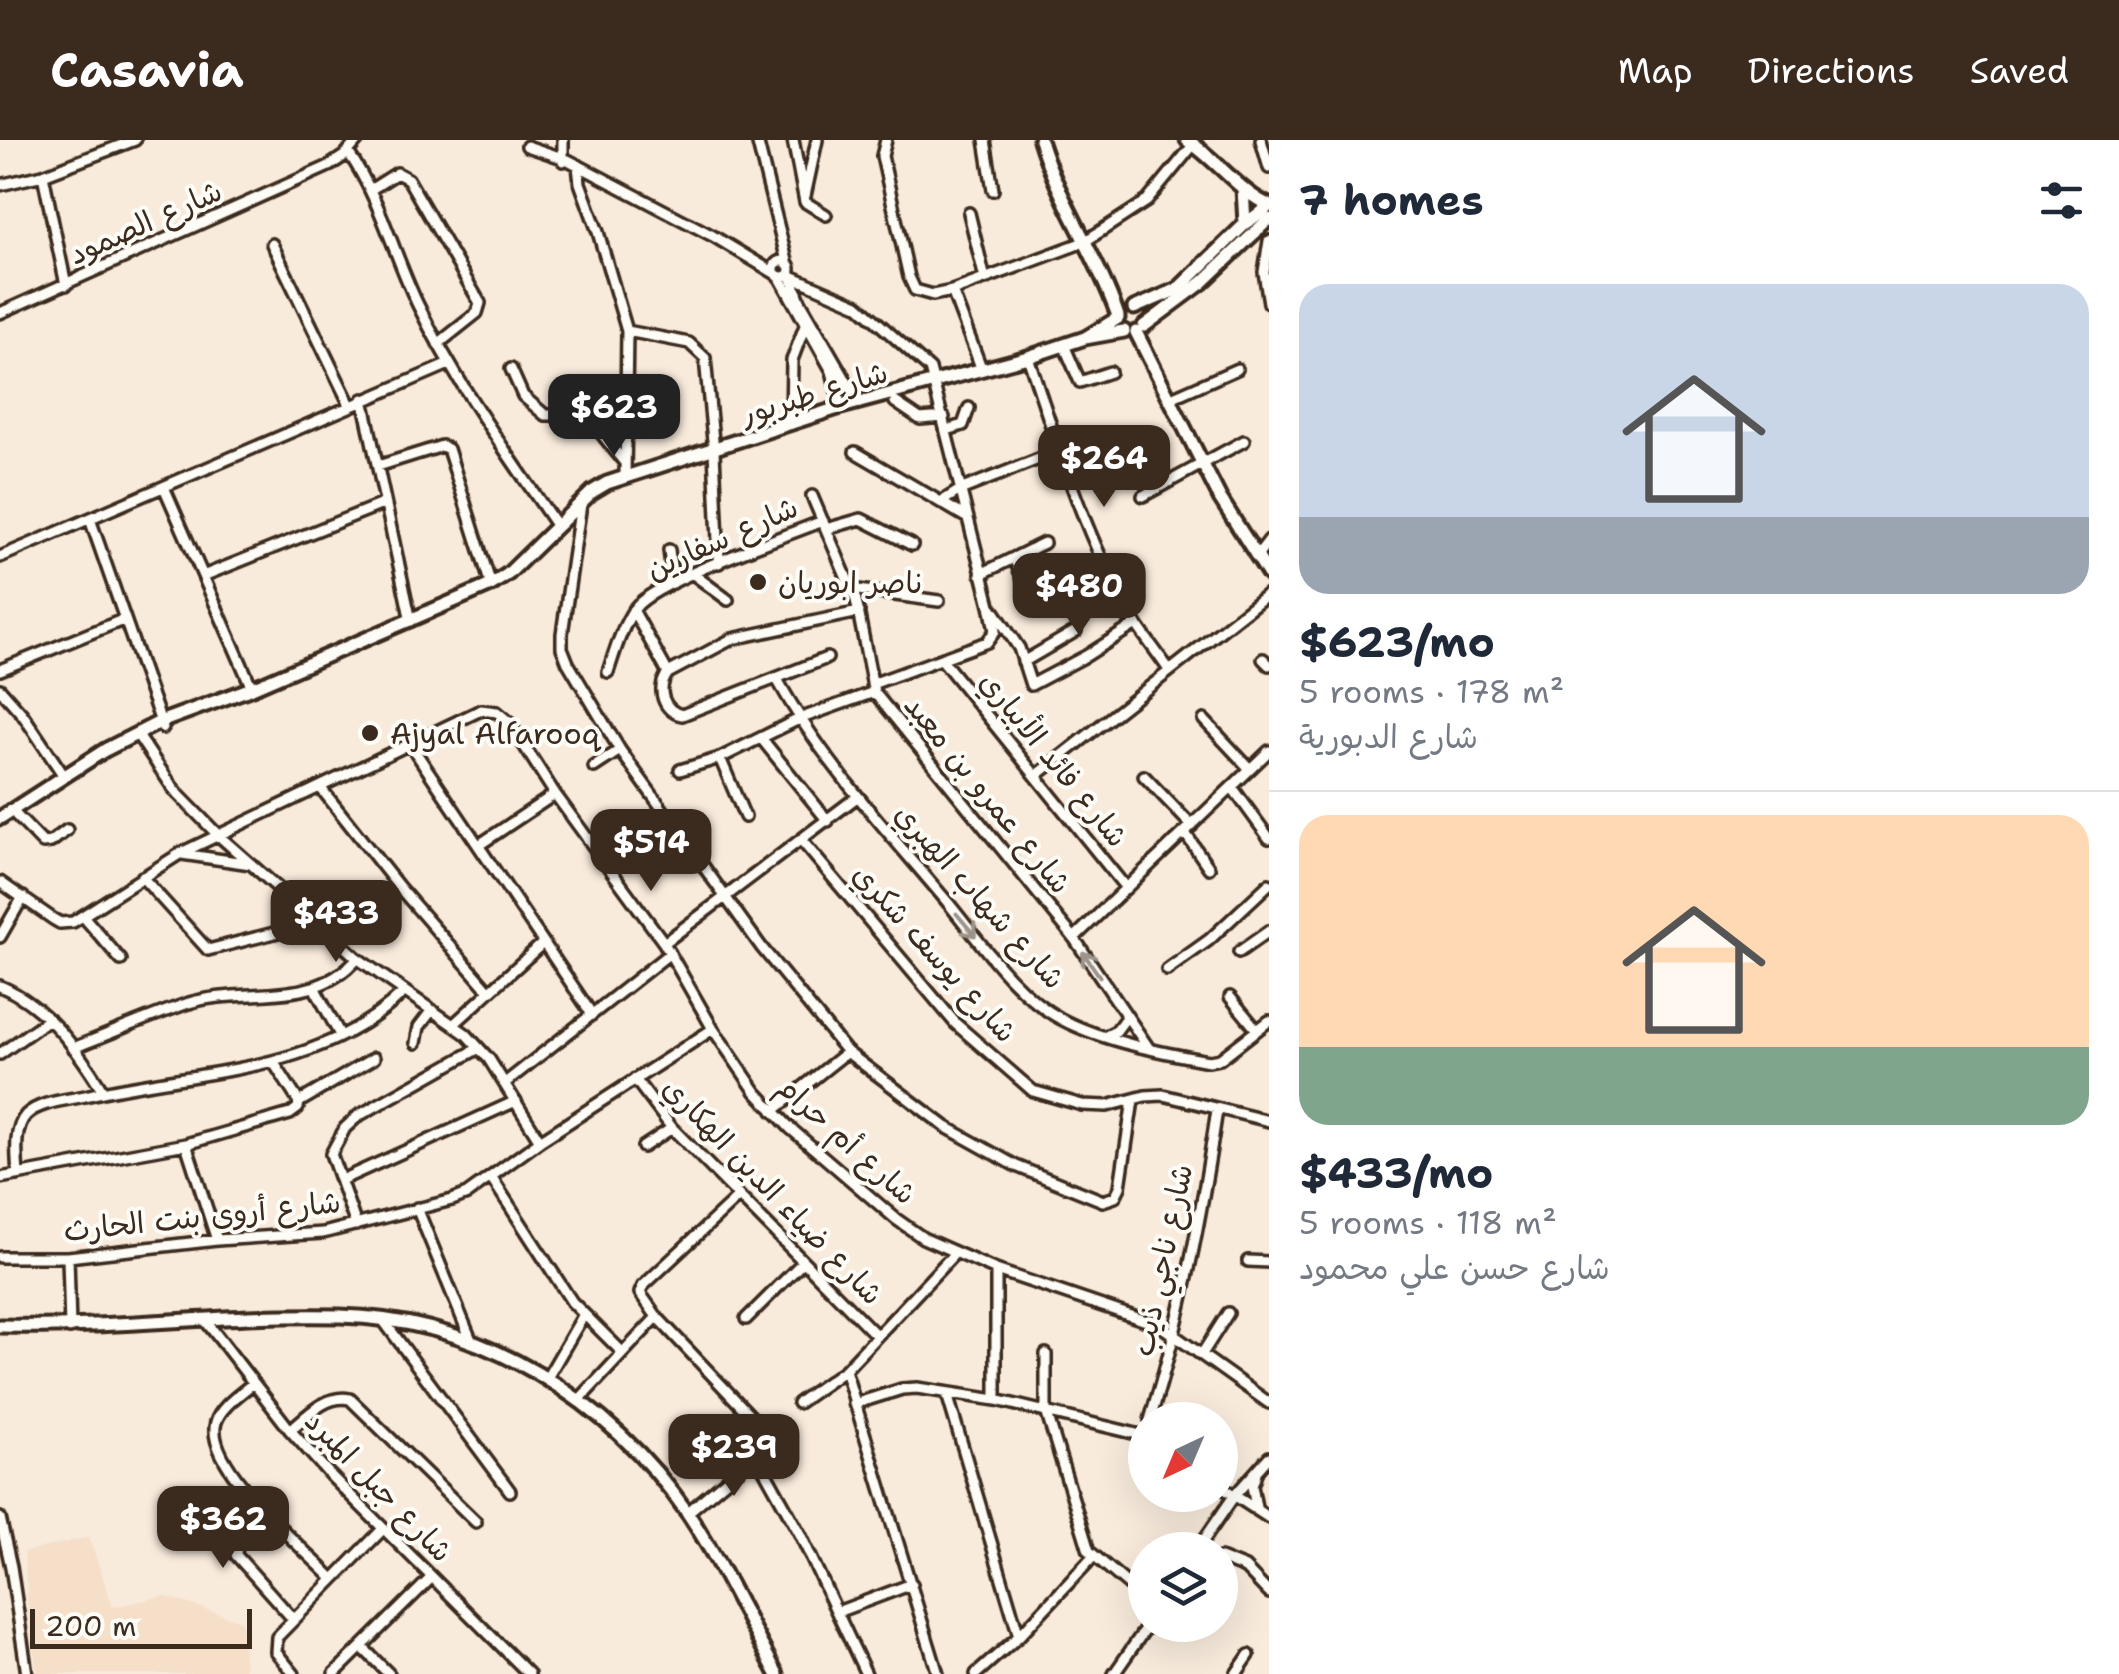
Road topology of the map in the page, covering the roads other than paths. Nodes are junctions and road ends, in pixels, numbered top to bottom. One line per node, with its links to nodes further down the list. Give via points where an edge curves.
1 (134, 140): 13 (street)
2 (358, 140): 14 (street, شارع الصمود)
3 (516, 140): 15 (street)
4 (560, 140): 15 (street)
5 (756, 140): 32 (street)
6 (886, 140): 35 (street, via 882,156 912,285 923,294)
7 (985, 140): 22 (street)
8 (1040, 140): 30 (street)
9 (1261, 140): 17 (street)
10 (817, 141): 11 (street); 23 (street)
11 (793, 142): 23 (street)
12 (1190, 142): 20 (street); 30 (street, via 1147,202)
13 (116, 144): 18 (street)
14 (348, 152): 21 (street); 34 (street, شارع الصمود)
15 (559, 159): 16 (street)
16 (579, 168): 32 (street); 41 (street)
17 (1269, 168)
18 (43, 175): 19 (street); 34 (street)
19 (0, 185)
20 (1243, 188): 24 (street); 28 (street)
21 (370, 190): 43 (street); 43 (street, via 397,173 408,179 480,304)
22 (994, 190)
23 (804, 198): 26 (street)
24 (1269, 206): 28 (street, شارع طبربور)
25 (969, 212): 33 (street)
26 (826, 214)
27 (1269, 219): 40 (street, شارع طبربور, via 1202,282)
28 (1245, 224): 37 (street, شارع طبربور, via 1178,290)
29 (1269, 241): 36 (street)
30 (1084, 242): 33 (street); 37 (street)
31 (272, 244): 57 (street)
32 (783, 270): 39 (street); 51 (street, via 858,305); 56 (street)
33 (986, 279): 35 (street)
34 (66, 285): 38 (street, شارع الصمود)
35 (952, 291): 49 (street)
36 (1269, 303)
37 (1124, 312): 40 (street, via 1119,327); 40 (street, via 1142,315); 42 (street, شارع طبربور)
38 (0, 313)
39 (806, 323): 59 (street, via 835,378); 62 (street, via 792,360)
40 (1134, 330): 42 (street, شارع طبربور); 53 (street)
41 (627, 331): 66 (street, via 700,351); 71 (street)
42 (1085, 338): 44 (street, شارع طبربور)
43 (438, 344): 46 (street)
44 (1064, 345): 45 (street, شارع طبربور); 50 (street, via 1080,382)
45 (1028, 357): 49 (street, شارع طبربور); 68 (street)
46 (449, 364): 54 (street); 81 (street)
47 (511, 369): 58 (street, via 523,396 545,416)
48 (1237, 369): 53 (street)
49 (982, 370): 51 (street, شارع طبربور)
50 (1110, 372)
51 (936, 382): 56 (street, شارع طبربور); 61 (street)
52 (599, 396): 58 (street)
53 (1171, 398): 69 (street)
54 (363, 399): 57 (street); 70 (street)
55 (895, 402): 61 (street, via 920,419)
56 (859, 403): 59 (street, شارع طبربور)
57 (350, 405): 72 (street)
58 (580, 407): 71 (street)
59 (840, 408): 62 (street, شارع طبربور)
60 (969, 408): 63 (street, via 964,425)
61 (944, 417): 63 (street)
62 (791, 424): 66 (street, شارع طبربور)
63 (947, 430): 73 (street)
64 (1098, 436): 68 (street)
65 (1244, 442): 69 (street)
66 (714, 451): 71 (street, شارع طبربور); 90 (street)
67 (855, 452): 77 (street)
68 (1061, 452): 73 (street); 107 (street)
69 (1203, 463): 75 (street); 89 (street)
70 (378, 466): 78 (street); 96 (street, via 448,449)
71 (625, 470): 76 (street, شارع طبربور)
72 (164, 487): 80 (street); 94 (street)
73 (960, 490): 77 (street); 79 (street)
74 (812, 496): 82 (street, شارع عمرو بن معبد)
75 (1143, 496)
76 (581, 502): 81 (street, شارع طبربور); 126 (street, via 562,648)
77 (941, 502): 79 (street)
78 (385, 503): 94 (street); 106 (street)
79 (966, 516): 92 (street)
80 (90, 519): 87 (street); 105 (street)
81 (556, 525): 96 (street, شارع طبربور)
82 (824, 525): 85 (street, شارع سفارين, via 860,519); 90 (street, شارع سفارين); 97 (street, شارع عمرو بن معبد)
83 (1269, 540): 89 (street)
84 (1044, 543): 88 (street)
85 (912, 545)
86 (669, 550): 95 (street)
87 (0, 557)
88 (1014, 558): 92 (street); 98 (street)
89 (1263, 558): 93 (street)
90 (719, 562): 91 (street, شارع سفارين)
91 (693, 574): 95 (street, شارع سفارين); 100 (street)
92 (981, 574): 102 (street)
93 (1268, 574)
94 (203, 576): 117 (street)
95 (673, 583): 103 (street, شارع سفارين)
96 (491, 585): 106 (street, شارع طبربور)
97 (851, 589): 101 (street); 104 (street, شارع عمرو بن معبد)
98 (1029, 592)
99 (1269, 593): 113 (street)
100 (728, 600)
101 (940, 601)
102 (990, 606): 110 (street, via 995,631 988,642); 111 (street)
103 (633, 610): 114 (street); 115 (street, شارع سفارين)
104 (858, 612): 115 (street, via 732,639); 118 (street, شارع عمرو بن معبد)
105 (125, 619): 112 (street); 122 (street)
106 (412, 621): 117 (street, شارع طبربور)
107 (1136, 624): 111 (street, via 1035,684 1027,682); 113 (street)
108 (1076, 632): 111 (street)
109 (828, 658): 116 (street, شارع سفارين)
110 (943, 661): 118 (street); 133 (street, شارع فائد الأبياري)
111 (1023, 662)
112 (0, 670)
113 (1169, 670): 133 (street)
114 (608, 672)
115 (668, 673): 116 (street, شارع سفارين, via 663,698 680,715)
116 (777, 679): 120 (street)
117 (252, 688): 122 (street, شارع طبربور)
118 (873, 688): 120 (street); 161 (street, شارع عمرو بن معبد)
119 (0, 690): 132 (street)
120 (799, 719): 124 (street); 138 (street, شارع شهاب الهبري)
121 (1204, 720): 130 (street)
122 (164, 724): 123 (street, شارع طبربور)
123 (137, 738): 132 (street, شارع طبربور); 144 (street)
124 (762, 738): 128 (street); 141 (street)
125 (410, 744): 135 (street, شارع أم حرام); 137 (street, شارع أم حرام, via 492,710 509,722); 147 (street)
126 (620, 750): 129 (street); 156 (street)
127 (1269, 751): 130 (street)
128 (720, 758): 131 (street); 140 (street)
129 (594, 767)
130 (1250, 769): 136 (street)
131 (680, 770)
132 (68, 774): 139 (street, شارع طبربور)
133 (1036, 776): 154 (street, شارع فائد الأبياري)
134 (1144, 776): 143 (street)
135 (320, 787): 144 (street, شارع أم حرام); 171 (street)
136 (1232, 787): 143 (street); 145 (street)
137 (555, 794): 147 (street); 163 (street, شارع أم حرام)
138 (857, 798): 141 (street); 183 (street, شارع شهاب الهبري, one-way to 183, via 1031,996 1061,1019)
139 (6, 814): 142 (street, via 43,843)
140 (745, 817)
141 (828, 821): 146 (street)
142 (67, 830)
143 (1188, 830): 150 (street); 154 (street)
144 (218, 835): 148 (street, شارع أم حرام); 149 (street)
145 (1269, 838)
146 (802, 841): 156 (street); 196 (street, شارع يوسف شكري, via 956,1024 1026,1086 1082,1105)
147 (478, 845): 162 (street)
148 (181, 854): 149 (street); 151 (street, شارع أم حرام)
149 (254, 864): 158 (street)
150 (1210, 868)
151 (142, 877): 157 (street, شارع أم حرام); 158 (street, via 208,950)
152 (0, 882): 155 (street)
153 (1269, 884): 168 (street)
154 (1126, 888): 161 (street)
155 (24, 897): 157 (street, via 60,923); 160 (street)
156 (727, 898): 163 (street); 188 (street)
157 (83, 916): 167 (street)
158 (317, 922): 166 (street)
159 (1269, 931): 164 (street)
160 (0, 936)
161 (1074, 938): 176 (street, شارع عمرو بن معبد, one-way to 161)
162 (544, 942): 171 (street); 175 (street)
163 (664, 943): 165 (street, شارع أم حرام)
164 (1239, 952)
165 (670, 954): 175 (street); 180 (street, شارع أم حرام)
166 (357, 958): 170 (street, via 341,976); 172 (street)
167 (121, 960)
168 (1167, 970)
169 (0, 986): 177 (street)
170 (314, 988): 182 (street); 185 (street, via 190,1003)
171 (489, 991): 179 (street)
172 (403, 993): 174 (street); 182 (street)
173 (1230, 996): 181 (street)
174 (432, 1010): 179 (street); 184 (street)
175 (592, 1014): 193 (street)
176 (1127, 1016): 183 (street); 187 (street, شارع عمرو بن معبد)
177 (49, 1019): 185 (street); 189 (street)
178 (1269, 1021): 181 (street, شارع شهاب الهبري)
179 (453, 1025): 186 (street)
180 (714, 1029): 192 (street, شارع أروى بنت الحارث); 199 (street, شارع أم حرام)
181 (1257, 1030): 187 (street, شارع شهاب الهبري, via 1214,1060)
182 (340, 1035): 191 (street)
183 (1106, 1036): 187 (street, شارع شهاب الهبري)
184 (416, 1043)
185 (73, 1048): 194 (street)
186 (478, 1048): 193 (street); 208 (street, via 352,1120 332,1150)
187 (1148, 1048)
188 (847, 1052): 196 (street, via 946,1127 1016,1166 1103,1201 1120,1186); 199 (street)
189 (0, 1054)
190 (374, 1058): 197 (street)
191 (274, 1063): 194 (street); 197 (street)
192 (635, 1079): 201 (street, شارع ضياء الدين الهكاري); 202 (street, شارع أروى بنت الحارث)
193 (505, 1083): 195 (street)
194 (103, 1092): 205 (street, via 25,1116)
195 (516, 1100): 202 (street); 208 (street)
196 (1133, 1100): 198 (street, شارع يوسف شكري, via 1163,1095)
197 (297, 1106): 203 (street)
198 (1217, 1110): 200 (street, شارع يوسف شكري); 228 (street, شارع ناجي ذيب)
199 (773, 1111): 213 (street, شارع أم حرام, via 896,1219)
200 (1269, 1121)
201 (672, 1128): 204 (street); 209 (street, شارع ضياء الدين الهكاري)
202 (540, 1141): 207 (street, شارع أروى بنت الحارث)
203 (186, 1144): 205 (street); 212 (street)
204 (643, 1147)
205 (18, 1175): 206 (street)
206 (0, 1178)
207 (491, 1178): 210 (street, شارع أروى بنت الحارث, via 460,1198); 221 (street)
208 (341, 1180): 211 (street)
209 (738, 1197): 217 (street, شارع ضياء الدين الهكاري); 222 (street, via 642,1286 642,1299)
210 (417, 1208): 211 (street, شارع أروى بنت الحارث); 230 (street)
211 (356, 1226): 212 (street, شارع أروى بنت الحارث)
212 (217, 1240): 214 (street, شارع أروى بنت الحارث)
213 (954, 1254): 219 (street, شارع أم حرام); 229 (street)
214 (68, 1257): 215 (street, شارع أروى بنت الحارث); 227 (street)
215 (0, 1258)
216 (1248, 1261): 218 (street)
217 (802, 1262): 223 (street); 229 (street, شارع ضياء الدين الهكاري)
218 (1269, 1262)
219 (996, 1270): 228 (street, شارع أم حرام); 238 (street)
220 (1228, 1313): 233 (street)
221 (583, 1316): 231 (street); 235 (street)
222 (657, 1317): 231 (street); 247 (street, via 756,1419)
223 (746, 1319)
224 (206, 1320): 225 (street); 227 (street); 236 (street, شارع جبل المبرد)
225 (383, 1320): 230 (street); 250 (street)
226 (0, 1326): 227 (street)
227 (70, 1328)
228 (1176, 1334): 233 (street, شارع أم حرام); 240 (street, شارع ناجي ذيب)
229 (877, 1336): 234 (street)
230 (471, 1340): 235 (street)
231 (623, 1353): 239 (street)
232 (1046, 1354): 244 (street)
233 (1202, 1354): 242 (street, شارع أم حرام)
234 (846, 1370): 241 (street); 243 (street)
235 (547, 1378): 239 (street)
236 (253, 1383): 245 (street, شارع جبل المبرد); 254 (street, via 220,1414 215,1434 228,1464)
237 (948, 1394): 238 (street); 243 (street, via 905,1388); 269 (street)
238 (996, 1400): 244 (street)
239 (578, 1401): 255 (street)
240 (1155, 1402)
241 (798, 1403)
242 (1269, 1403)
243 (854, 1404): 264 (street)
244 (1046, 1411): 246 (street); 260 (street)
245 (290, 1430): 258 (street, via 326,1402 350,1399); 259 (street, شارع جبل المبرد)
246 (1128, 1431)
247 (756, 1454): 255 (street); 267 (street)
248 (1269, 1457): 249 (street)
249 (1257, 1471): 251 (street); 253 (street)
250 (510, 1492)
251 (1238, 1492)
252 (1238, 1498): 253 (street)
253 (1257, 1510): 257 (street)
254 (264, 1511): 262 (street); 268 (street, via 236,1555)
255 (687, 1513): 278 (street)
256 (0, 1518): 273 (street)
257 (1269, 1518)
258 (476, 1522)
259 (382, 1530): 262 (street); 263 (street, شارع جبل المبرد)
260 (1094, 1556): 265 (street); 269 (street)
261 (1238, 1565): 266 (street)
262 (333, 1578): 268 (street)
263 (431, 1578): 271 (street); 277 (street, شارع جبل المبرد)
264 (912, 1584): 267 (street); 280 (street)
265 (1128, 1585)
266 (1269, 1593)
267 (837, 1612): 279 (street)
268 (293, 1618): 274 (street, via 276,1642)
269 (1019, 1636): 281 (street)
270 (1136, 1642): 282 (street)
271 (362, 1647): 275 (street); 276 (street)
272 (1249, 1655): 283 (street)
273 (27, 1674)
274 (294, 1674)
275 (334, 1674)
276 (389, 1674)
277 (529, 1674)
278 (777, 1674)
279 (866, 1674)
280 (938, 1674)
281 (976, 1674)
282 (1114, 1674)
283 (1236, 1674)

